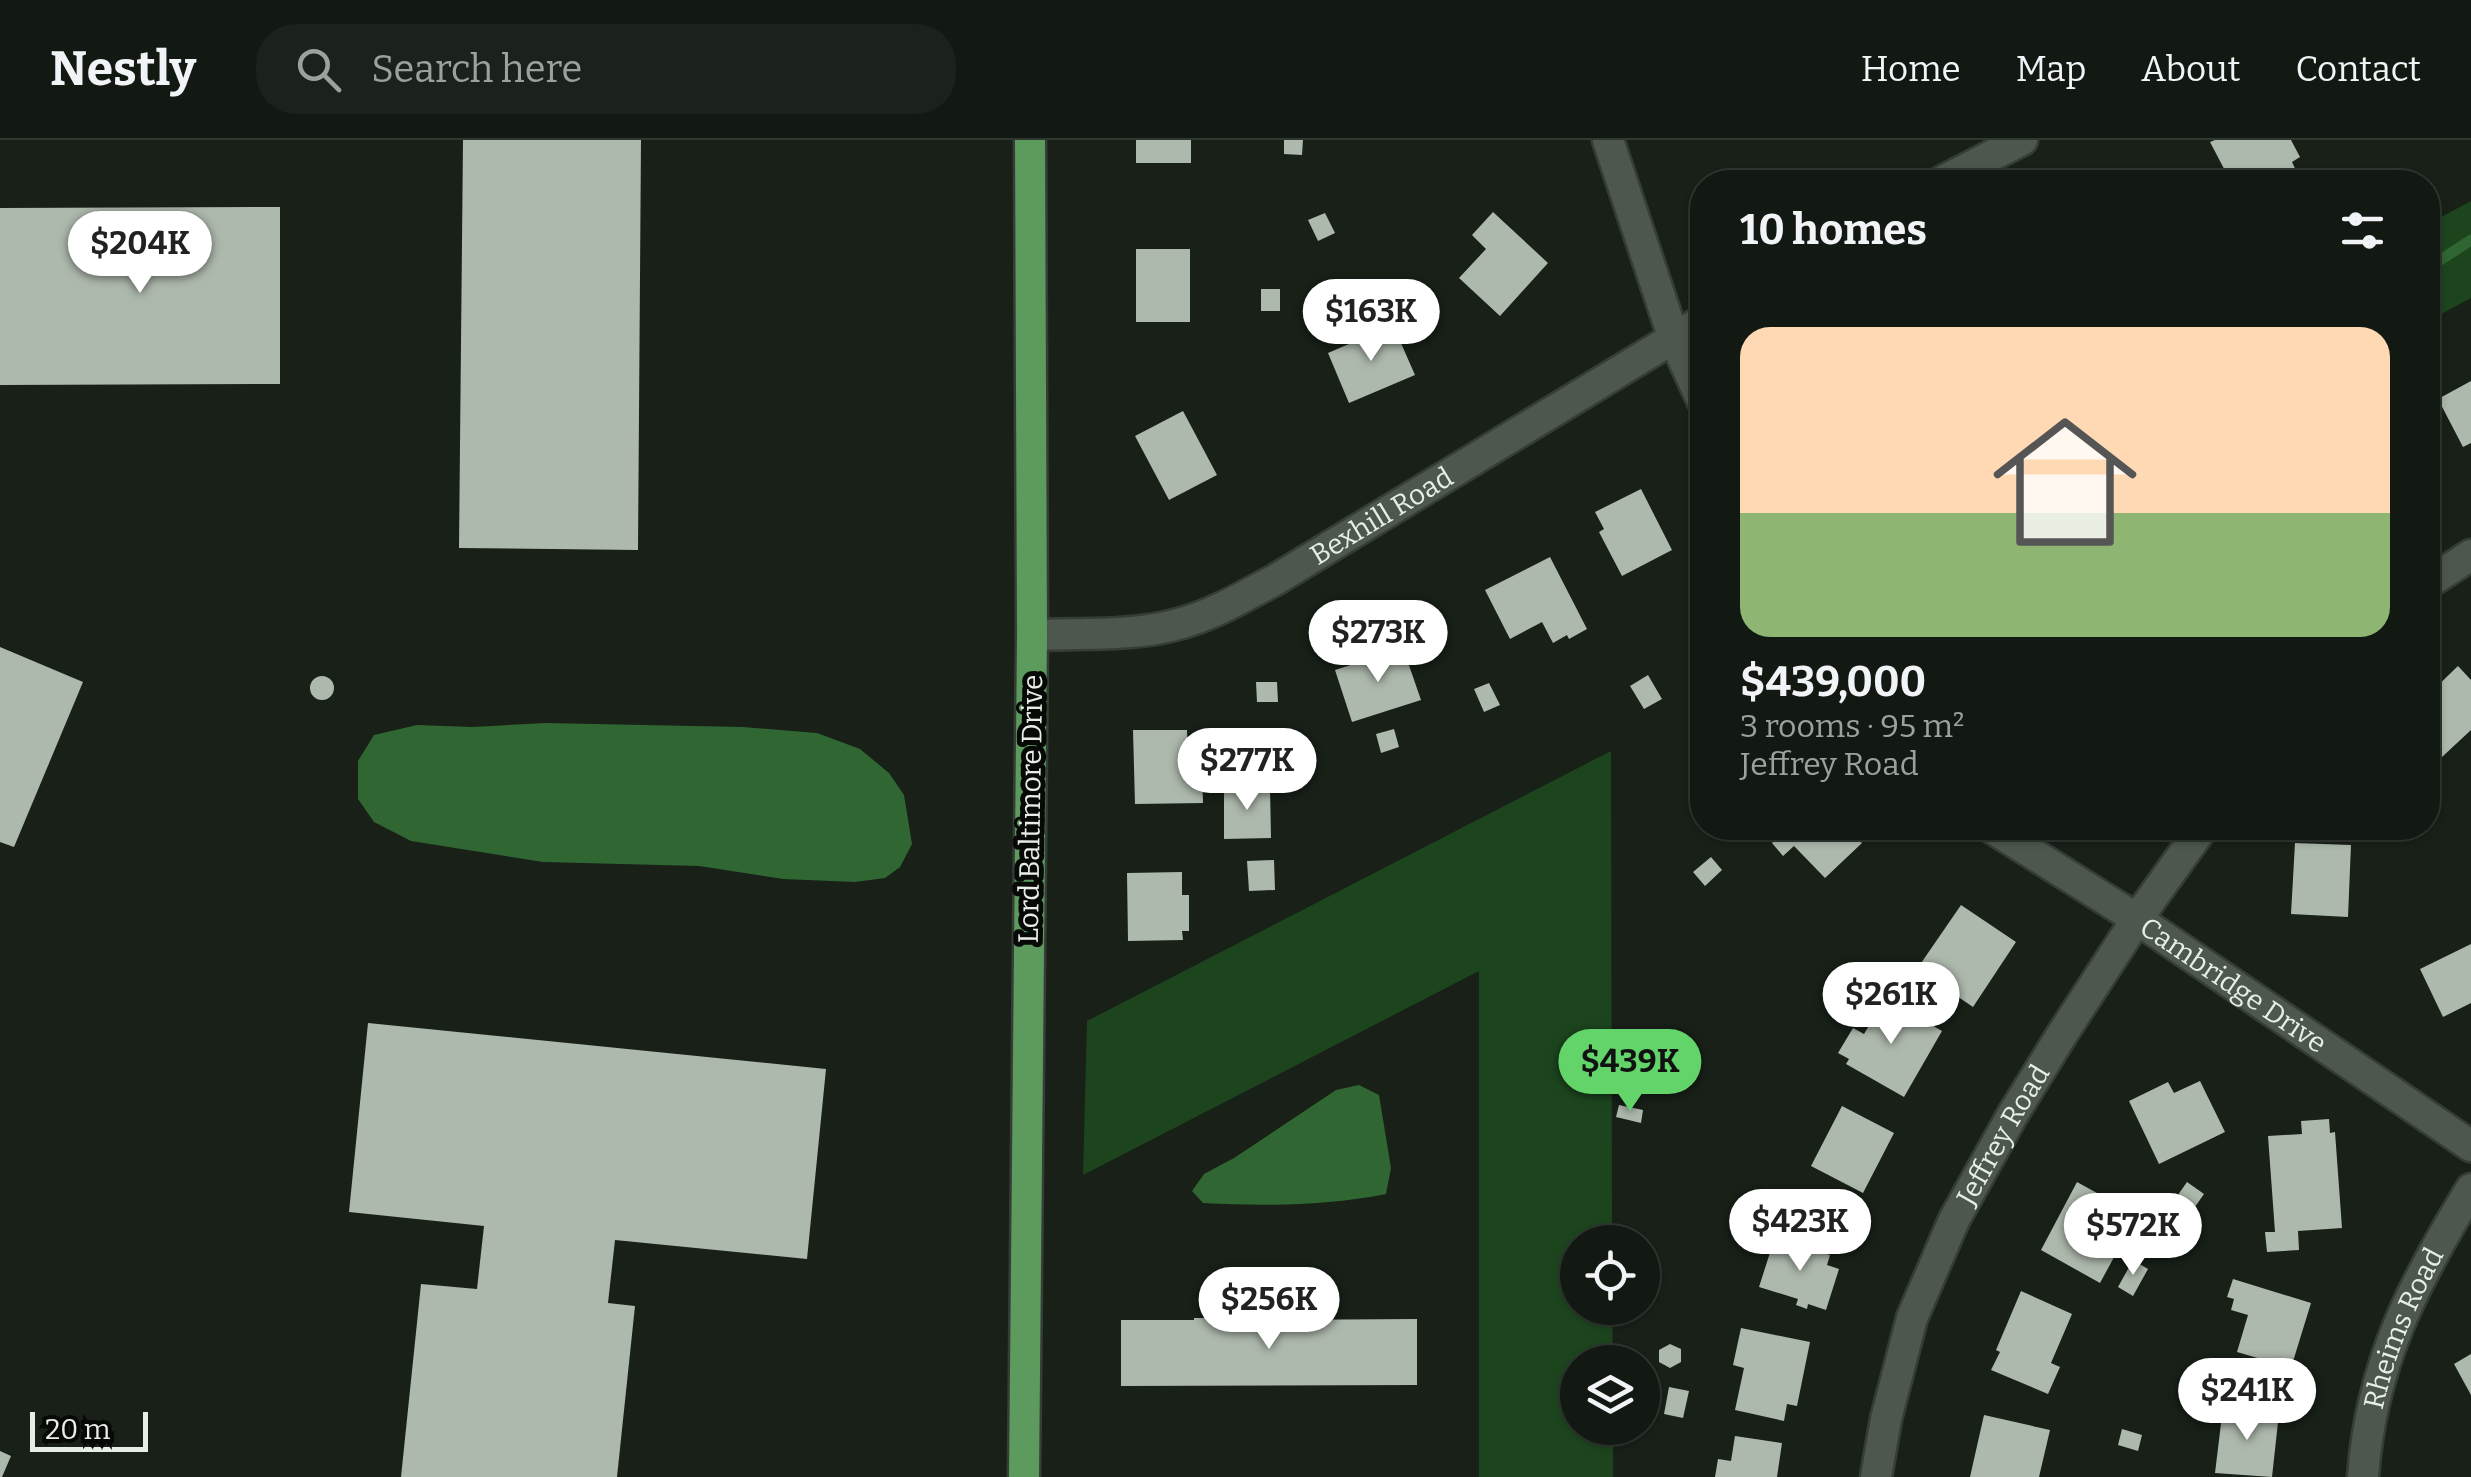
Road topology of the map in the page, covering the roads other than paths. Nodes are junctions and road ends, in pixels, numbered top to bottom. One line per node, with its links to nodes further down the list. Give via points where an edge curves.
1 (1030, 140): 10 (main road, Lord Baltimore Drive)
2 (1608, 140): 6 (street)
3 (2022, 140): 4 (street)
4 (1964, 170)
5 (1690, 329): 6 (street, Bexhill Road)
6 (1674, 339): 7 (street); 10 (street, Bexhill Road, via 1221,609 1132,631)
7 (1690, 374)
8 (2471, 555): 9 (street)
9 (2440, 574)
10 (1032, 635): 16 (main road, Lord Baltimore Drive)
11 (2011, 840): 13 (street, Cambridge Drive)
12 (2193, 840): 13 (street, Jeffrey Road)
13 (2137, 919): 14 (street, Cambridge Drive); 17 (street, Jeffrey Road, via 2012,1114 1954,1220 1912,1318)
14 (2471, 1146)
15 (2471, 1189): 18 (street, Rheims Road, via 2407,1301 2380,1372)
16 (1024, 1477)
17 (1876, 1477)
18 (2363, 1477)

